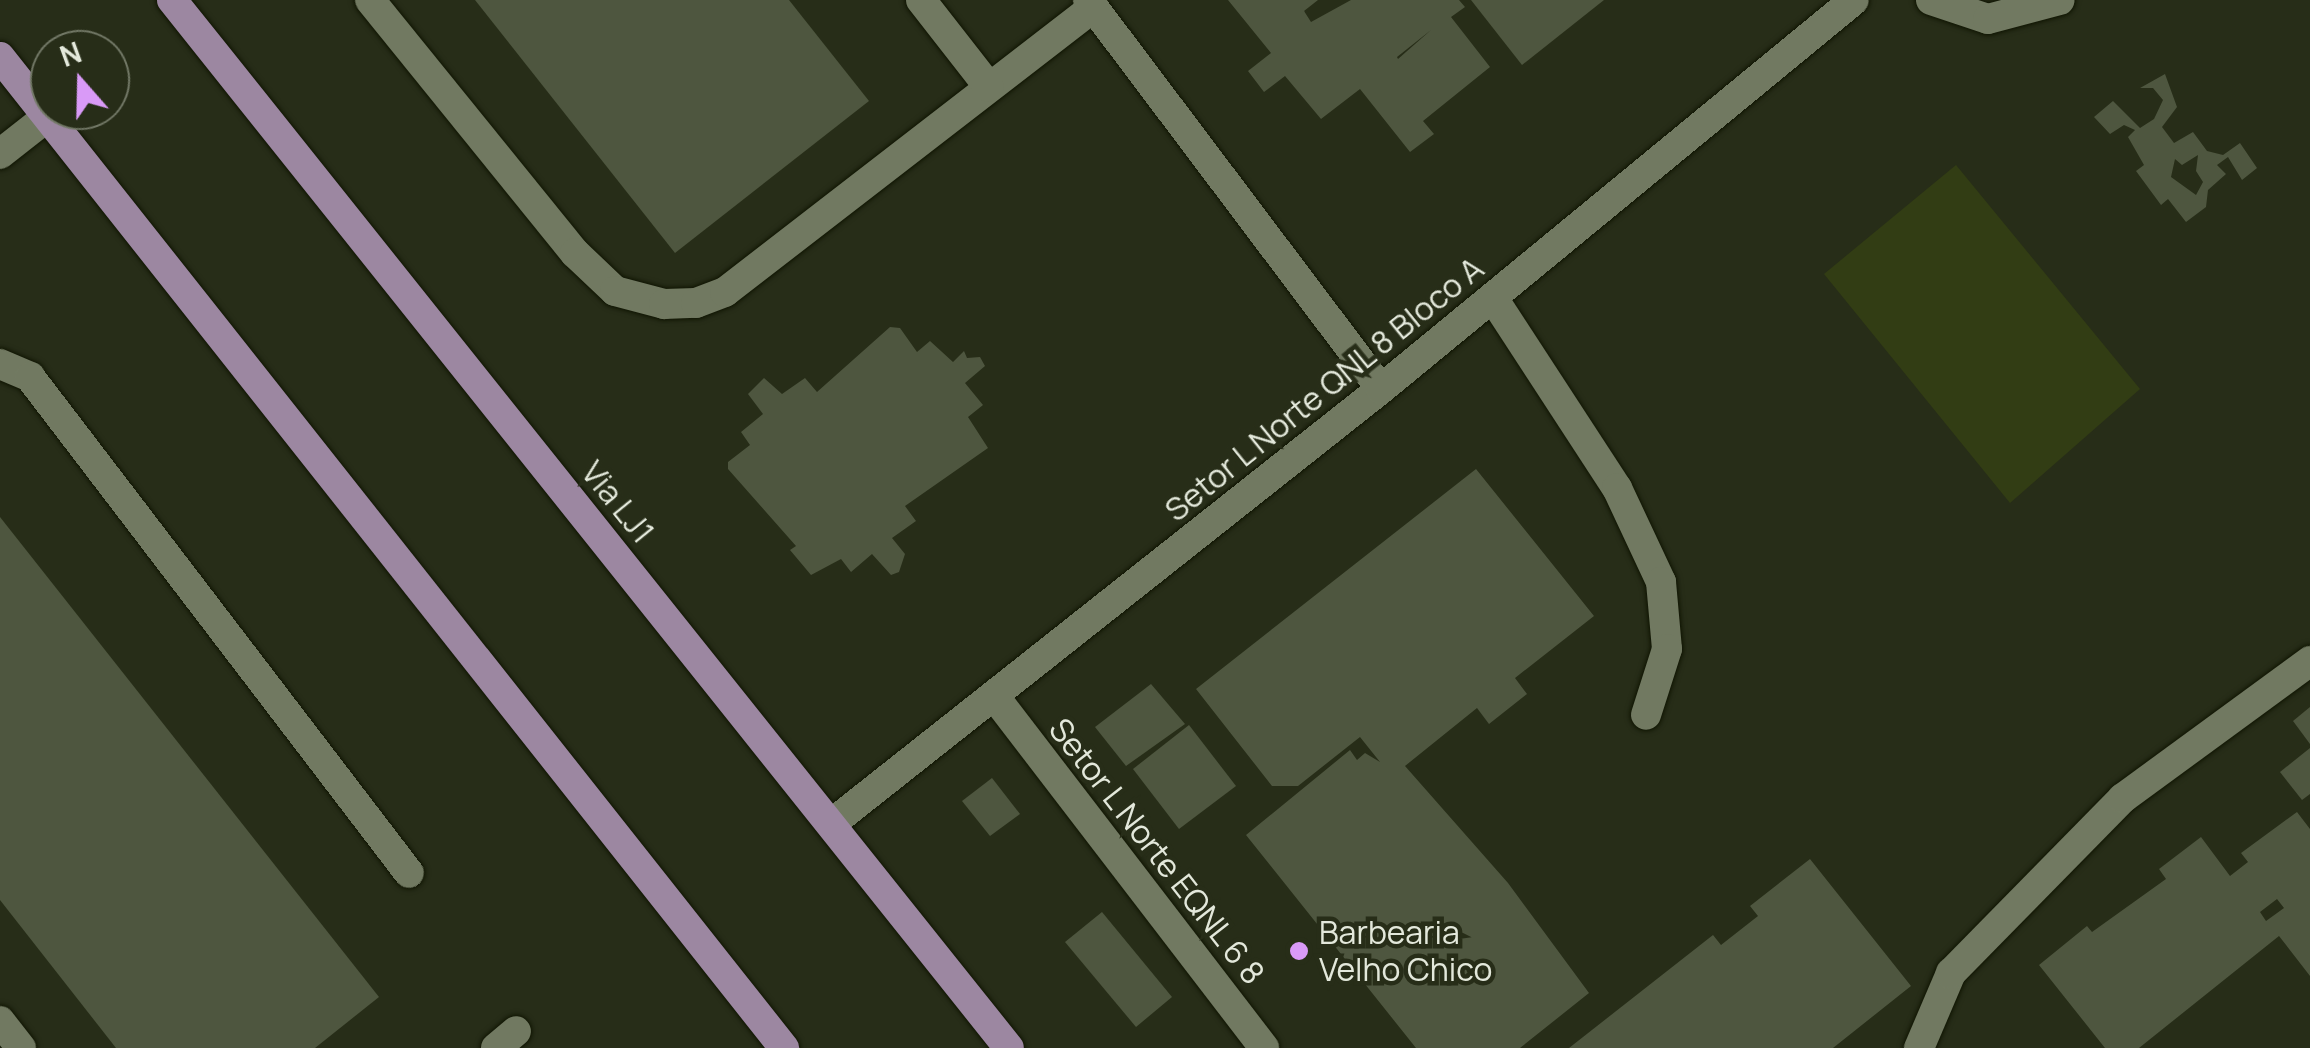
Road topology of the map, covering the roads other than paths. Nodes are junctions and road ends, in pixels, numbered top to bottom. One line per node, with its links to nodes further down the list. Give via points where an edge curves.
1 (172, 0): 20 (main road, Via LJ1)
2 (370, 0): 9 (street, via 575,254 614,291 664,304 696,304 724,292)
3 (921, 0): 9 (street)
4 (1854, 0): 14 (street, Setor L Norte QNL 8 Bloco A)
5 (2060, 0): 7 (street, via 1988,19)
6 (1091, 4): 9 (street); 16 (street)
7 (1936, 4)
8 (0, 58): 10 (main road)
9 (988, 87)
10 (30, 95)
11 (30, 130): 13 (street)
12 (58, 130): 24 (main road)
13 (0, 154)
14 (1494, 298): 16 (street, Setor L Norte QNL 8 Bloco A); 19 (street, via 1618,488 1661,582 1667,649)
15 (0, 364): 21 (street, via 30,377)
16 (1381, 389): 18 (street, Setor L Norte QNL 8 Bloco A)
17 (2310, 662): 27 (street, via 2122,798 1952,972)
18 (995, 698): 20 (street, Setor L Norte QNL 8 Bloco A); 26 (street, Setor L Norte EQNL 6 8)
19 (1646, 715)
20 (830, 824): 25 (main road, Via LJ1)
21 (409, 874)
22 (0, 1021): 23 (street)
23 (21, 1048)
24 (784, 1048)
25 (1009, 1048)
26 (1264, 1048)
27 (1919, 1048)

